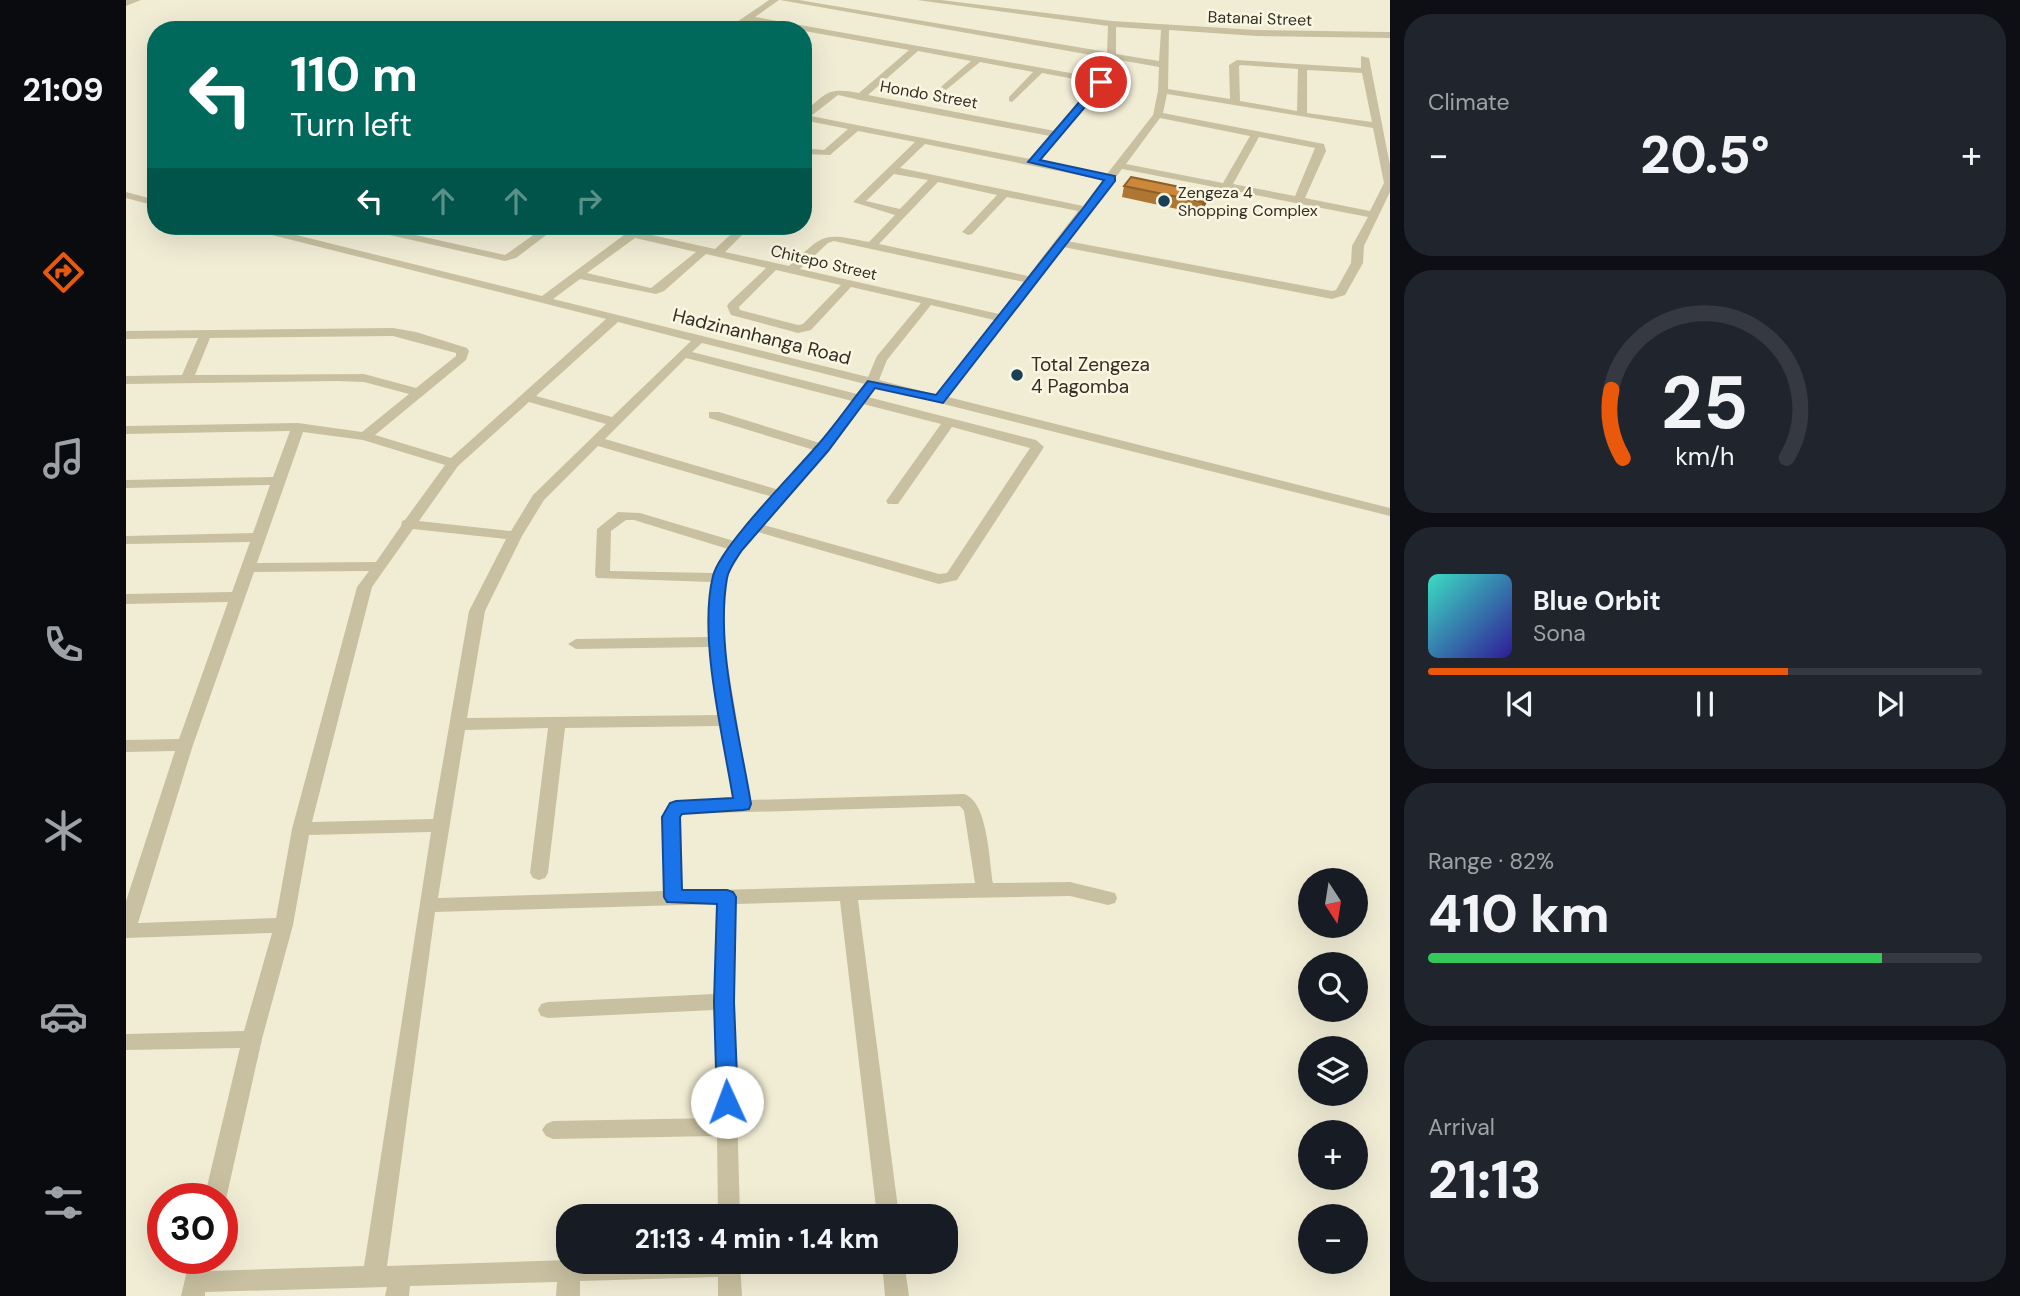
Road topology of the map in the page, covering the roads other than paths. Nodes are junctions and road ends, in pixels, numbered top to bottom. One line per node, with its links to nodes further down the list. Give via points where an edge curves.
1 (137, 0): 6 (street)
2 (775, 0): 13 (street)
3 (784, 0): 9 (street)
4 (850, 0): 9 (street)
5 (921, 0): 7 (street); 8 (street, Batanai Street)
6 (126, 3)
7 (912, 6)
8 (980, 7): 11 (street); 12 (street, Batanai Street)
9 (839, 9): 14 (street)
10 (903, 13): 14 (street)
11 (972, 15)
12 (1038, 15): 18 (street); 19 (street, Batanai Street)
13 (746, 18): 15 (street); 16 (street)
14 (895, 19): 21 (street)
15 (742, 21)
16 (762, 21)
17 (964, 22): 21 (street)
18 (1030, 23)
19 (1112, 24): 20 (street, Batanai Street); 27 (street)
20 (1165, 27): 24 (street, Batanai Street); 31 (street)
21 (955, 29): 25 (street)
22 (812, 30): 26 (street)
23 (1021, 31): 25 (street)
24 (1390, 35)
25 (1013, 39): 28 (street)
26 (917, 47): 29 (street); 37 (street)
27 (1111, 52): 28 (street); 31 (street)
28 (1025, 54): 29 (street); 33 (street)
29 (979, 58): 35 (street)
30 (1364, 58): 34 (street)
31 (1164, 65): 36 (street)
32 (1302, 66): 34 (street); 39 (street, via 1236,63); 42 (street)
33 (1041, 69): 38 (street); 47 (street, via 1102,82)
34 (1367, 71): 44 (street)
35 (946, 87)
36 (1163, 91): 39 (street); 41 (street)
37 (860, 97): 40 (street, Hondo Street, via 831,93); 47 (street, Hondo Street)
38 (1012, 99)
39 (1236, 101): 42 (street)
40 (812, 110)
41 (1158, 115): 46 (street); 51 (street)
42 (1302, 115): 44 (street)
43 (812, 119): 45 (street)
44 (1377, 126): 55 (street)
45 (855, 128): 48 (street); 49 (street, via 826,153)
46 (1257, 133): 56 (street); 60 (street, via 1321,148)
47 (1057, 134): 50 (street)
48 (922, 141): 50 (street); 52 (street)
49 (812, 152)
50 (1033, 162): 54 (street)
51 (1121, 166): 54 (street); 56 (street)
52 (892, 170): 53 (street); 62 (street, via 858,202)
53 (936, 178): 57 (street); 62 (street)
54 (1111, 178): 61 (street)
55 (1389, 181): 63 (street)
56 (1226, 187): 60 (street)
57 (1005, 192): 61 (street); 64 (street)
58 (126, 195): 59 (street)
59 (147, 201)
60 (1297, 201): 63 (street)
61 (1087, 210): 71 (street)
62 (902, 213): 72 (street)
63 (1374, 215): 71 (street, via 1358,246 1357,263 1341,293 1332,295)
64 (968, 232)
65 (283, 235): 79 (street, Hadzinanhanga Road)
66 (402, 235): 67 (street, via 505,258)
67 (540, 235)
68 (632, 235): 76 (street)
69 (637, 235): 73 (street, Chitepo Street)
70 (734, 235): 73 (street)
71 (1061, 243): 77 (street)
72 (871, 246): 75 (street, via 828,239); 77 (street)
73 (710, 252): 74 (street, Chitepo Street); 76 (street, via 652,292)
74 (774, 266): 75 (street, Chitepo Street); 78 (street, via 733,306 735,312 798,329 807,327)
75 (792, 270): 78 (street, Chitepo Street)
76 (579, 275): 79 (street)
77 (1032, 281): 81 (street)
78 (847, 285): 80 (street, Chitepo Street)
79 (543, 301): 82 (street, Hadzinanhanga Road)
80 (928, 302): 81 (street, Chitepo Street); 89 (street, via 881,359)
81 (1002, 318): 93 (street)
82 (614, 319): 85 (street, Hadzinanhanga Road); 91 (street)
83 (206, 333): 84 (street); 87 (street); 90 (street, via 400,332 463,351 462,357)
84 (126, 334)
85 (698, 340): 86 (street); 89 (street, Hadzinanhanga Road)
86 (684, 354): 92 (street); 95 (street)
87 (187, 378): 88 (street); 90 (street, via 364,378)
88 (126, 380)
89 (872, 383): 92 (street); 93 (street, Hadzinanhanga Road)
90 (418, 392): 99 (street)
91 (527, 397): 95 (street); 102 (street)
92 (860, 400): 96 (street); 101 (street)
93 (939, 400): 107 (street, Hadzinanhanga Road)
94 (714, 415): 101 (street)
95 (615, 422): 100 (street)
96 (948, 422): 106 (street); 109 (street, via 1037,447 952,577 939,579)
97 (298, 427): 98 (street); 99 (street); 103 (street)
98 (126, 430)
99 (365, 436): 102 (street)
100 (596, 441): 105 (street); 110 (street, via 538,498)
101 (823, 448): 105 (street)
102 (453, 463): 108 (street)
103 (277, 481): 104 (street); 111 (street)
104 (126, 484)
105 (781, 495): 109 (street)
106 (893, 501)
107 (1390, 512)
108 (407, 524): 110 (street); 114 (street)
109 (755, 527): 113 (street)
110 (515, 536): 123 (street, via 477,611)
111 (260, 537): 112 (street); 115 (street)
112 (126, 540)
113 (737, 547): 116 (street); 116 (street, via 635,516 623,515 604,529 602,575)
114 (379, 566): 115 (street); 128 (street, via 365,587)
115 (249, 568): 117 (street)
116 (719, 578): 119 (street)
117 (239, 597): 118 (street); 124 (street)
118 (126, 598)
119 (716, 642): 120 (street); 121 (street)
120 (576, 644)
121 (727, 720): 122 (street); 126 (street)
122 (556, 722): 123 (street); 129 (street)
123 (457, 723): 127 (street)
124 (185, 745): 125 (street); 137 (street)
125 (126, 746)
126 (743, 804): 130 (street, via 964,800 972,809); 132 (street, via 676,808 671,817)
127 (440, 825): 128 (street); 135 (street)
128 (301, 829): 136 (street)
129 (538, 873)
130 (985, 890): 131 (street); 134 (street, via 1070,889)
131 (848, 894): 133 (street); 146 (street)
132 (673, 897): 133 (street); 135 (street)
133 (727, 897): 138 (street)
134 (1108, 898)
135 (427, 905): 151 (street)
136 (284, 925): 137 (street); 140 (street)
137 (126, 930)
138 (724, 1002): 139 (street); 142 (street)
139 (548, 1010)
140 (252, 1039): 141 (street); 144 (street)
141 (126, 1042)
142 (728, 1127): 143 (street); 145 (street)
143 (553, 1130)
144 (219, 1183)
145 (729, 1204)
146 (887, 1204)
147 (556, 1272): 152 (street)
148 (569, 1274): 154 (street)
149 (729, 1274): 155 (street)
150 (894, 1274): 156 (street)
151 (374, 1277): 152 (street); 153 (street)
152 (398, 1286)
153 (194, 1289)
154 (568, 1296)
155 (730, 1296)
156 (897, 1296)

